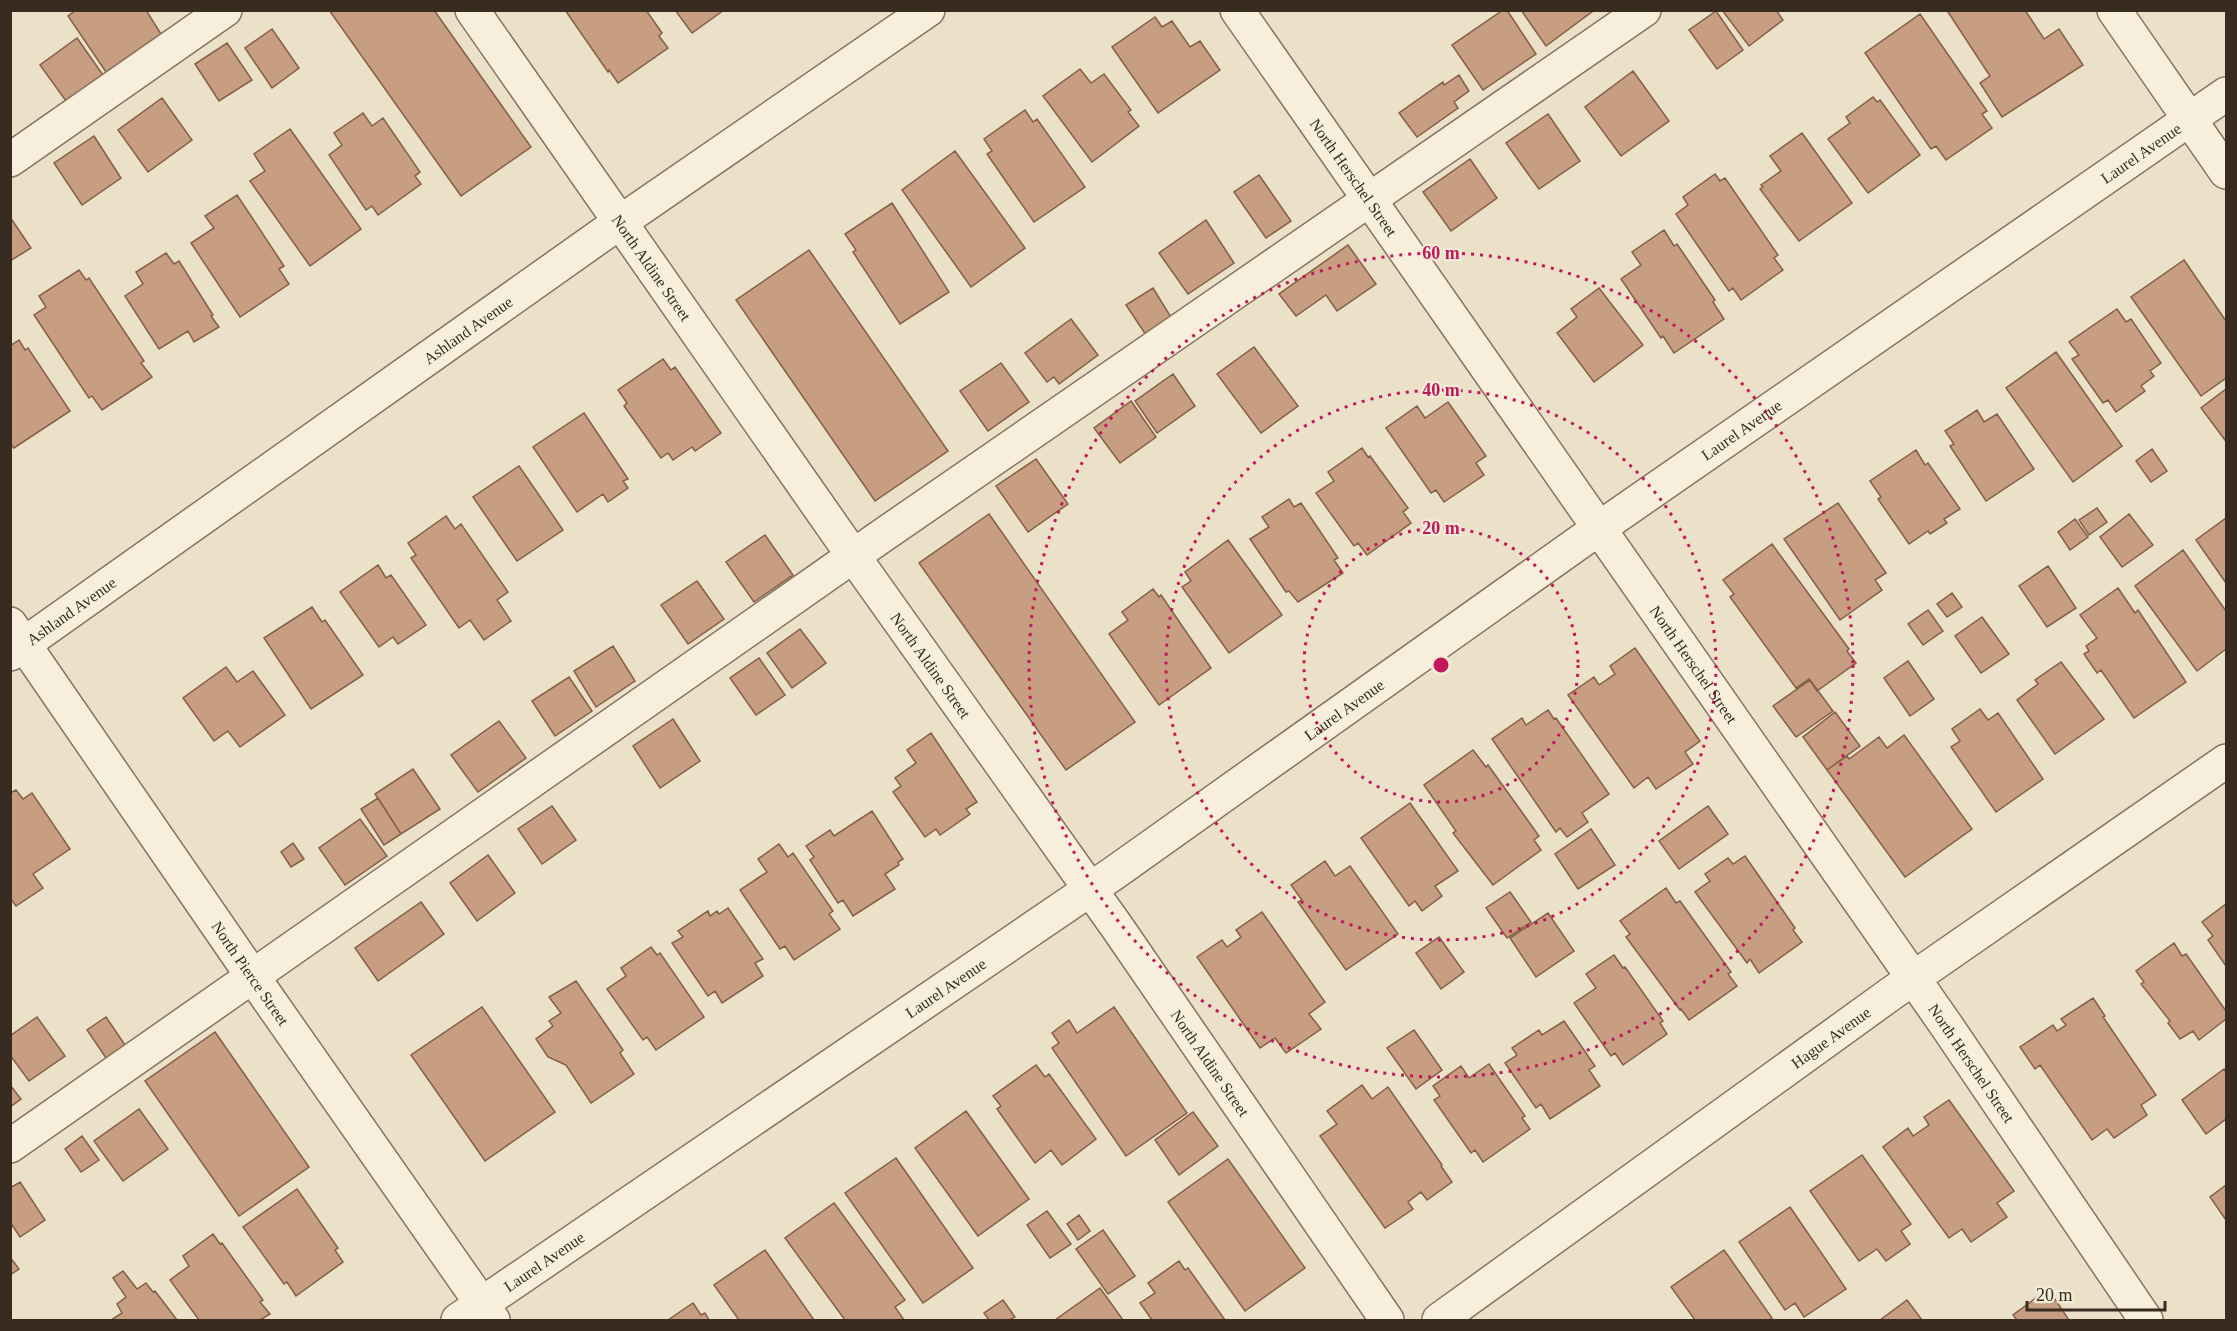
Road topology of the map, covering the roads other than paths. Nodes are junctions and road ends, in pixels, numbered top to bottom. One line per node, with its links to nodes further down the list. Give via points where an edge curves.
1 (225, 10): 9 (street)
2 (472, 10): 12 (street, North Aldine Street)
3 (928, 10): 12 (street, Ashland Avenue)
4 (1237, 10): 11 (street, North Herschel Street)
5 (1644, 10): 11 (street)
6 (2114, 10): 8 (street)
7 (2226, 94): 8 (street, Laurel Avenue)
8 (2190, 119): 10 (street); 13 (street, Laurel Avenue)
9 (10, 160)
10 (2226, 172)
11 (1369, 200): 13 (street, North Herschel Street); 14 (street)
12 (620, 222): 14 (street, North Aldine Street); 15 (street, Ashland Avenue)
13 (1598, 529): 17 (street, Laurel Avenue); 19 (street, North Herschel Street)
14 (854, 557): 17 (street, North Aldine Street); 18 (street)
15 (15, 641): 18 (street, North Pierce Street)
16 (2226, 761): 19 (street, Hague Avenue)
17 (1090, 889): 21 (street, Laurel Avenue); 22 (street, North Aldine Street)
18 (253, 977): 20 (street); 21 (street, North Pierce Street)
19 (1914, 980): 23 (street, Hague Avenue); 24 (street, North Herschel Street)
20 (10, 1146)
21 (478, 1315)
22 (1388, 1320)
23 (1439, 1320)
24 (2146, 1320)

